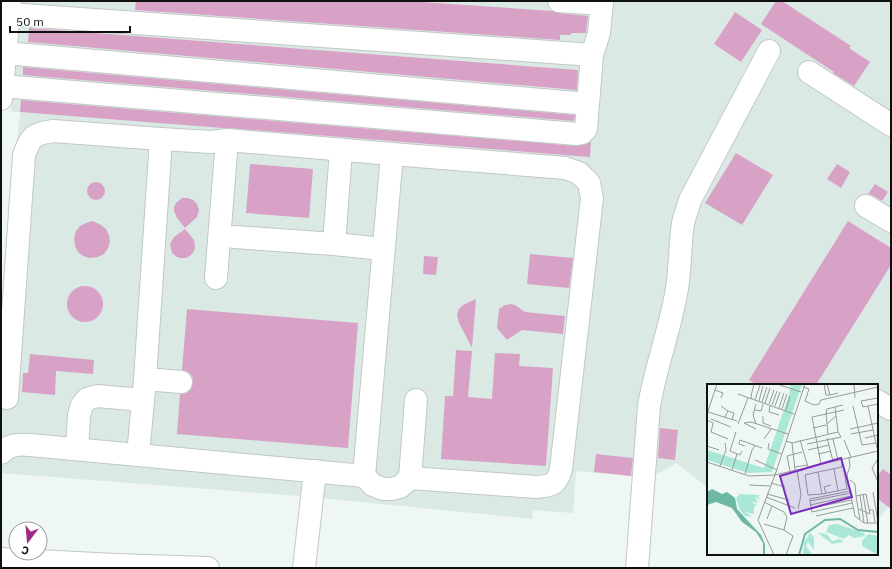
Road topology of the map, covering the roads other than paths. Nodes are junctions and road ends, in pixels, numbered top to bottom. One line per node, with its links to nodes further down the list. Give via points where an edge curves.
1 (559, 1): 2 (street)
2 (602, 3): 6 (street, via 599,33)
3 (9, 8): 5 (street); 6 (street)
4 (769, 51): 38 (street, via 690,200 684,221 675,300 649,406)
5 (5, 53): 8 (street); 9 (street)
6 (592, 56): 9 (street)
7 (809, 72): 10 (street)
8 (2, 93): 9 (street, via 577,134 586,129)
9 (588, 104)
10 (891, 125)
11 (161, 139): 12 (street, via 211,142); 22 (street); 23 (street, via 53,131 38,133 29,142 24,155)
12 (227, 140): 13 (street); 20 (street)
13 (341, 150): 14 (street); 18 (street)
14 (392, 154): 19 (street); 32 (street, via 565,168 579,173 589,183 592,198 561,469 557,481 546,487 536,487)
15 (866, 206): 16 (street)
16 (891, 221)
17 (234, 237): 18 (street)
18 (334, 244): 19 (street)
19 (383, 249): 31 (street)
20 (216, 278)
21 (181, 382): 22 (street)
22 (144, 390): 27 (street, via 87,399 79,415); 29 (street)
23 (7, 398)
24 (416, 400): 32 (street)
25 (878, 401): 26 (street)
26 (891, 409)
27 (77, 449): 28 (street, via 18,444 7,447); 29 (street)
28 (1, 453)
29 (138, 455): 30 (street)
30 (315, 471): 31 (street); 37 (street)
31 (364, 476): 32 (street, via 373,485 382,489 400,487)
32 (410, 478)
33 (1, 559): 34 (street)
34 (48, 565): 35 (street)
35 (115, 567): 36 (street)
36 (208, 568)
37 (304, 568)
38 (638, 568)

